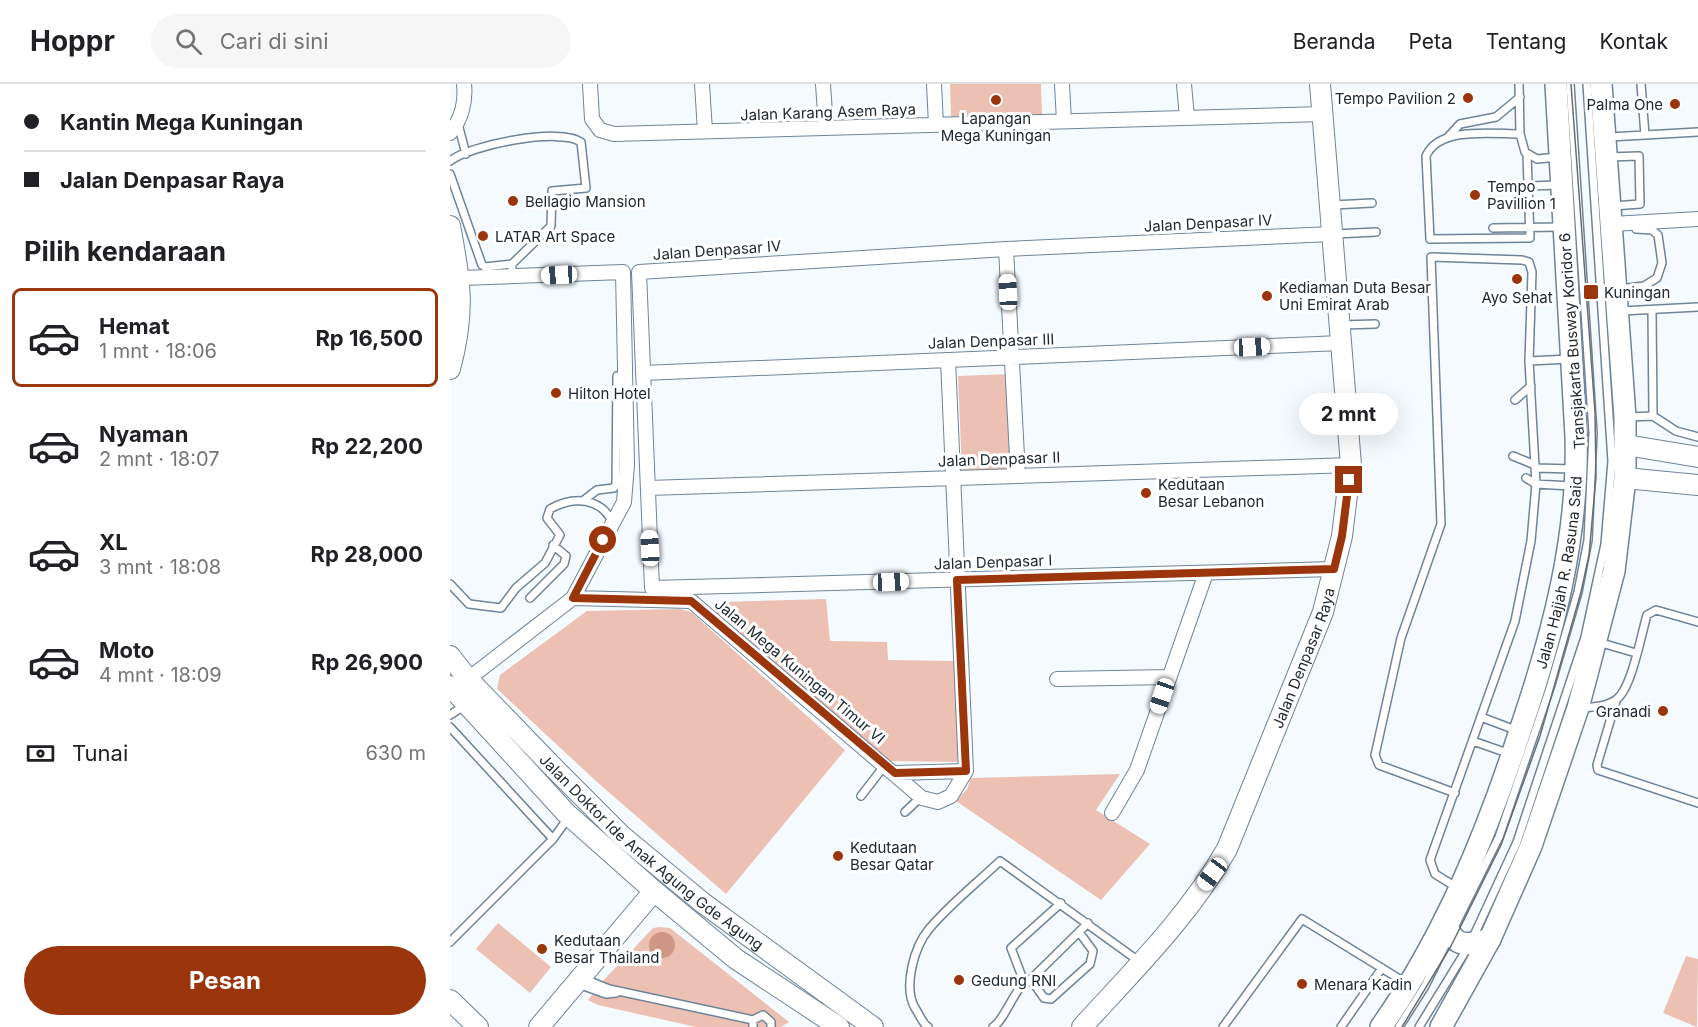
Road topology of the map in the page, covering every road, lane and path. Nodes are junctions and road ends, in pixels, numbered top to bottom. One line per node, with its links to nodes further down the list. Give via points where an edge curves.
1 (464, 84): 20 (street, via 464,102)
2 (590, 84): 22 (street, Jalan Karang Asem Raya, via 592,119 600,130 614,134)
3 (702, 84): 22 (street)
4 (823, 84): 21 (street)
5 (934, 84): 19 (street)
6 (1062, 84): 18 (street)
7 (1184, 84): 17 (street)
8 (1320, 84): 16 (street, Jalan Denpasar Raya)
9 (1519, 84): 14 (lane)
10 (1556, 84): 30 (main road, Jalan Hajjah R. Rasuna Said)
11 (1570, 84): 119 (lane, Transjakarta Busway Koridor 6, via 1593,434 1588,540 1578,592 1518,788)
12 (1641, 84): 25 (lane)
13 (1597, 87): 15 (lane); 15 (lane, Transjakarta Busway Koridor 6); 27 (main road, Jalan Hajjah R. Rasuna Said)
14 (1520, 97): 24 (lane); 26 (lane, via 1496,117 1460,124)
15 (1590, 113): 119 (lane, Transjakarta Busway Koridor 6, via 1612,461 1605,544 1585,637 1537,789 1517,842)
16 (1323, 114): 17 (street, Jalan Karang Asem Raya); 36 (street, Jalan Denpasar Raya)
17 (1187, 118): 18 (street, Jalan Karang Asem Raya)
18 (1064, 121): 19 (street, Jalan Karang Asem Raya)
19 (936, 125): 21 (street, Jalan Karang Asem Raya)
20 (454, 128): 28 (lane)
21 (826, 128): 22 (street, Jalan Karang Asem Raya)
22 (705, 131)
23 (1698, 132): 25 (lane)
24 (1520, 134): 26 (lane); 29 (lane)
25 (1645, 135): 27 (lane)
26 (1448, 137): 40 (lane, via 1435,144 1426,156 1430,239 1530,238)
27 (1606, 147): 38 (main road, Jalan Hajjah R. Rasuna Said); 38 (lane, via 1639,156 1640,204)
28 (466, 154): 31 (lane); 46 (lane, via 510,140 567,136 581,142 586,188 552,191 550,226)
29 (1527, 155): 30 (lane, via 1537,159); 34 (lane)
30 (1559, 157): 33 (main road, Jalan Hajjah R. Rasuna Said)
31 (450, 161)
32 (450, 174): 46 (lane, via 482,265)
33 (1561, 185): 34 (lane); 41 (main road, Jalan Hajjah R. Rasuna Said)
34 (1528, 186): 40 (lane)
35 (1372, 203): 36 (lane)
36 (1330, 205): 44 (street, Jalan Denpasar Raya)
37 (1698, 219): 38 (street)
38 (1612, 220): 48 (main road, Jalan Hajjah R. Rasuna Said); 48 (lane, via 1652,230 1658,235 1662,254 1658,278 1644,286)
39 (450, 226): 47 (street)
40 (1530, 227): 41 (lane); 42 (lane)
41 (1563, 227): 55 (main road, Jalan Hajjah R. Rasuna Said)
42 (1493, 228)
43 (1376, 232): 44 (lane, Jalan Denpasar IV)
44 (1332, 234): 45 (street, Jalan Denpasar IV); 53 (street, Jalan Denpasar Raya)
45 (1006, 249): 54 (street); 59 (street, Jalan Denpasar IV, via 639,272)
46 (512, 271): 47 (street); 80 (street, via 623,272 627,465)
47 (455, 278): 58 (street, via 459,328)
48 (1617, 289): 51 (main road, Jalan Hajjah R. Rasuna Said)
49 (1698, 307): 50 (lane)
50 (1652, 310): 51 (lane); 63 (lane)
51 (1619, 311): 64 (main road, Jalan Hajjah R. Rasuna Said)
52 (1375, 324): 53 (lane)
53 (1340, 334): 54 (street, Jalan Denpasar III); 68 (street, Jalan Denpasar Raya)
54 (1012, 357): 56 (street, Jalan Denpasar III); 70 (street)
55 (1573, 359): 57 (lane); 73 (main road, Jalan Hajjah R. Rasuna Said)
56 (948, 360): 59 (street, Jalan Denpasar III); 71 (street)
57 (1529, 361): 61 (lane); 106 (lane, via 1529,262 1431,256 1441,524 1401,638 1376,759 1379,765)
58 (450, 369)
59 (643, 373): 78 (street, Jalan Denpasar IV)
60 (617, 376): 77 (lane)
61 (1531, 386): 62 (lane); 69 (lane)
62 (1515, 399)
63 (1653, 416): 64 (lane); 66 (lane)
64 (1625, 417): 65 (main road, Jalan Hajjah R. Rasuna Said)
65 (1626, 445): 66 (street); 74 (main road, Jalan Hajjah R. Rasuna Said)
66 (1695, 447)
67 (1512, 456): 69 (lane)
68 (1351, 465): 70 (street, Jalan Denpasar II); 83 (street, Jalan Denpasar Raya)
69 (1535, 466): 73 (lane); 75 (lane)
70 (1018, 475): 71 (street, Jalan Denpasar II)
71 (953, 477): 78 (street, Jalan Denpasar II); 85 (street)
72 (1526, 478): 75 (lane)
73 (1577, 478): 75 (lane); 101 (main road, Jalan Hajjah R. Rasuna Said, via 1569,551)
74 (1625, 478): 76 (street); 91 (main road, Jalan Hajjah R. Rasuna Said, via 1614,571)
75 (1536, 484): 99 (lane, via 1531,541 1515,621)
76 (1698, 484)
77 (614, 488): 79 (lane, via 597,490); 80 (lane)
78 (648, 488): 87 (street, Jalan Denpasar IV)
79 (584, 500): 81 (lane, via 609,514); 82 (lane, via 576,499 550,509 547,518 560,535)
80 (624, 502): 81 (street)
81 (613, 523): 89 (street)
82 (553, 545): 86 (lane, via 545,563 516,588 501,608 470,604); 88 (lane, via 566,556 564,564)
83 (1334, 569): 84 (street, Jalan Denpasar I); 121 (street, Jalan Denpasar Raya, via 1323,612 1227,849 1212,874)
84 (1206, 573): 85 (street, Jalan Denpasar I); 94 (street)
85 (957, 580): 87 (street, Jalan Denpasar I); 105 (street)
86 (450, 584)
87 (652, 588)
88 (530, 598)
89 (573, 598): 96 (street); 104 (street, Jalan Mega Kuningan Timur VI, via 691,601)
90 (1698, 622): 92 (lane, via 1651,612)
91 (1598, 642): 92 (lane); 98 (main road, Jalan Hajjah R. Rasuna Said)
92 (1636, 653): 97 (lane, via 1625,690)
93 (450, 656): 96 (street, Jalan Doktor Ide Anak Agung Gde Agung)
94 (1169, 677): 95 (street); 111 (street, via 1137,770)
95 (1057, 679)
96 (457, 695): 112 (street, Jalan Doktor Ide Anak Agung Gde Agung); 134 (street, Jalan Doktor Ide Anak Agung Gde Agung, via 703,903)
97 (1616, 700): 98 (lane); 109 (lane, via 1598,770)
98 (1578, 708): 119 (main road, Jalan Hajjah R. Rasuna Said, via 1531,846)
99 (1481, 717): 101 (lane); 102 (lane)
100 (450, 727): 113 (lane)
101 (1520, 732): 103 (main road, Jalan Hajjah R. Rasuna Said)
102 (1473, 741): 103 (lane); 106 (lane)
103 (1513, 755): 114 (main road, Jalan Hajjah R. Rasuna Said)
104 (890, 769): 105 (street); 107 (lane); 108 (street, Jalan Mega Kuningan Timur VI)
105 (966, 771): 108 (street, via 951,796 938,802)
106 (1455, 792): 114 (lane, via 1430,860 1435,874)
107 (861, 796)
108 (921, 797): 110 (lane)
109 (1698, 803)
110 (905, 812)
111 (1112, 813)
112 (570, 816): 113 (lane); 115 (street, Jalan Doktor Ide Anak Agung Gde Agung)
113 (553, 839): 120 (lane)
114 (1460, 889): 119 (main road, Jalan Hajjah R. Rasuna Said)
115 (658, 895): 124 (street); 133 (street, Jalan Doktor Ide Anak Agung Gde Agung, via 736,959)
116 (1061, 903): 117 (lane); 123 (lane, via 1011,948); 128 (lane, via 1000,861 928,930 919,948 910,991)
117 (1088, 923): 118 (lane); 121 (lane)
118 (1079, 932): 123 (lane); 123 (lane, via 1093,951 1090,964 1051,999 1044,998)
119 (1464, 935): 125 (main road, Jalan Hajjah R. Rasuna Said); 140 (lane, Transjakarta Busway Koridor 6); 141 (lane, Transjakarta Busway Koridor 6); 142 (main road, Jalan Hajjah R. Rasuna Said)
120 (450, 942)
121 (1141, 963): 136 (street, Jalan Denpasar Raya)
122 (1382, 968): 125 (lane); 137 (lane, via 1302,919); 138 (lane)
123 (1028, 982): 135 (lane, via 1012,995 1000,1023)
124 (583, 983): 127 (lane); 130 (street); 131 (street)
125 (1408, 984): 139 (main road, Jalan Hajjah R. Rasuna Said)
126 (450, 1000): 129 (street)
127 (753, 1023): 132 (lane, via 763,1015)
128 (925, 1026)
129 (478, 1027)
130 (539, 1027)
131 (555, 1027)
132 (771, 1027)
133 (839, 1027)
134 (873, 1027)
135 (993, 1027)
136 (1082, 1027)
137 (1222, 1027)
138 (1341, 1027)
139 (1381, 1027)
140 (1400, 1027)
141 (1419, 1027)
142 (1441, 1027)

